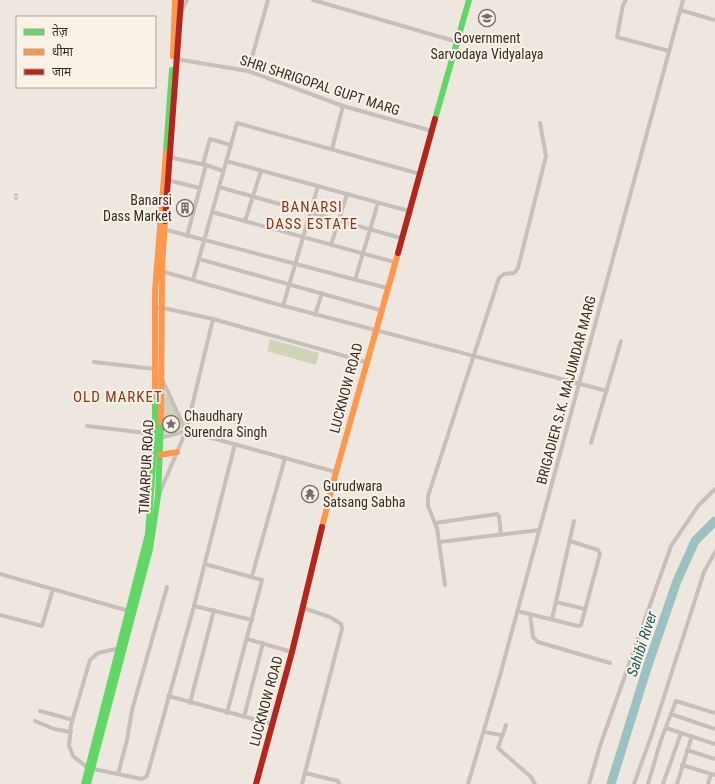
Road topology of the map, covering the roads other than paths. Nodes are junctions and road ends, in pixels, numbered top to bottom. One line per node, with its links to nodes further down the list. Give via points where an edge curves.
1 (175, 0): 10 (street, TIMARPUR ROAD)
2 (181, 0): 10 (street, TIMARPUR ROAD)
3 (187, 0): 10 (street)
4 (268, 0): 15 (street)
5 (313, 0): 12 (street)
6 (469, 0): 12 (street, LUCKNOW ROAD)
7 (626, 0): 13 (street, via 617,37)
8 (682, 0): 9 (street, BRIGADIER S.K. MAJUMDAR MARG)
9 (680, 10): 11 (street); 13 (street, BRIGADIER S.K. MAJUMDAR MARG)
10 (177, 15): 14 (street, TIMARPUR ROAD)
11 (715, 20)
12 (458, 42): 18 (street, LUCKNOW ROAD)
13 (669, 51): 68 (street, BRIGADIER S.K. MAJUMDAR MARG)
14 (174, 59): 15 (street, SHRI SHRIGOPAL GUPT MARG); 21 (street, TIMARPUR ROAD)
15 (248, 71): 16 (street, SHRI SHRIGOPAL GUPT MARG)
16 (343, 106): 18 (street, SHRI SHRIGOPAL GUPT MARG); 20 (street)
17 (540, 123): 63 (street, via 546,156 518,268 514,273 504,274 499,278)
18 (432, 131): 26 (street, LUCKNOW ROAD)
19 (230, 145): 20 (street, via 236,124 239,123); 22 (street); 23 (street, via 210,139)
20 (332, 149): 26 (street)
21 (167, 157): 23 (street); 27 (street, TIMARPUR ROAD)
22 (226, 161): 24 (street); 25 (street)
23 (204, 165): 24 (street); 30 (street)
24 (224, 171): 29 (street)
25 (261, 171): 28 (street); 32 (street)
26 (420, 174): 34 (street, LUCKNOW ROAD)
27 (165, 180): 30 (street); 39 (street, TIMARPUR ROAD)
28 (318, 186): 31 (street); 36 (street)
29 (219, 187): 32 (street); 35 (street)
30 (200, 188): 41 (street)
31 (347, 194): 33 (street); 38 (street)
32 (252, 196): 36 (street); 37 (street)
33 (378, 203): 34 (street); 40 (street)
34 (409, 211): 43 (street, LUCKNOW ROAD)
35 (212, 212): 37 (street); 44 (street)
36 (311, 213): 38 (street); 42 (street)
37 (245, 221): 42 (street)
38 (338, 221): 40 (street); 45 (street)
39 (162, 229): 41 (street); 50 (street, TIMARPUR ROAD)
40 (370, 230): 43 (street); 46 (street)
41 (187, 236): 44 (street)
42 (304, 238): 45 (street); 49 (street)
43 (401, 238): 48 (street, LUCKNOW ROAD)
44 (204, 240): 47 (street); 49 (street)
45 (331, 245): 46 (street)
46 (362, 254): 48 (street); 52 (street)
47 (199, 259): 51 (street); 53 (street)
48 (394, 262): 54 (street, LUCKNOW ROAD)
49 (296, 264): 52 (street); 53 (street)
50 (159, 271): 51 (street); 57 (street, TIMARPUR ROAD)
51 (193, 280): 56 (street)
52 (355, 280): 54 (street)
53 (290, 284): 55 (street); 56 (street)
54 (387, 288): 58 (street, LUCKNOW ROAD)
55 (322, 293): 58 (street); 59 (street)
56 (283, 306): 59 (street)
57 (158, 307): 60 (street); 66 (street, TIMARPUR ROAD); 67 (street, TIMARPUR ROAD)
58 (380, 310): 61 (street, LUCKNOW ROAD)
59 (315, 315): 61 (street)
60 (213, 319): 65 (street); 71 (street)
61 (375, 331): 63 (street); 65 (street, LUCKNOW ROAD)
62 (622, 342): 69 (street)
63 (473, 355): 68 (street); 82 (street, via 428,496 428,506)
64 (94, 362): 66 (street)
65 (366, 362): 78 (street, LUCKNOW ROAD)
66 (155, 369): 72 (street, TIMARPUR ROAD)
67 (162, 378): 71 (street); 72 (street, TIMARPUR ROAD)
68 (579, 383): 69 (street); 83 (street, BRIGADIER S.K. MAJUMDAR MARG)
69 (607, 391): 73 (street)
70 (87, 426): 72 (street)
71 (186, 431): 72 (street); 74 (street); 75 (street)
72 (157, 437): 76 (street, TIMARPUR ROAD); 100 (street, TIMARPUR ROAD, via 148,534)
73 (591, 443)
74 (235, 444): 77 (street); 88 (street)
75 (177, 452): 76 (street); 80 (street)
76 (160, 455): 80 (street, TIMARPUR ROAD)
77 (284, 458): 78 (street); 90 (street)
78 (336, 472): 96 (street, LUCKNOW ROAD)
79 (715, 489): 143 (street, via 698,506 672,546 600,746)
80 (158, 496): 100 (street, TIMARPUR ROAD, via 150,549)
81 (574, 521): 85 (street)
82 (436, 523): 84 (street, via 497,514); 86 (street)
83 (539, 530): 84 (street); 99 (street, BRIGADIER S.K. MAJUMDAR MARG)
84 (502, 535): 86 (street)
85 (570, 541): 94 (street); 97 (street, via 600,552)
86 (438, 542): 91 (street)
87 (715, 552): 144 (street, via 704,572)
88 (205, 564): 90 (street); 95 (street)
89 (0, 574): 93 (street)
90 (252, 576): 104 (street, via 262,581)
91 (445, 585)
92 (167, 587): 134 (street, via 132,710)
93 (53, 589): 100 (street); 102 (street, via 42,626)
94 (556, 602): 97 (street); 103 (street)
95 (194, 606): 98 (street); 110 (street)
96 (303, 608): 108 (street, LUCKNOW ROAD); 133 (street, via 334,619 341,624 342,629)
97 (585, 609): 103 (street, via 582,623 578,626)
98 (214, 610): 104 (street); 111 (street)
99 (517, 611): 101 (street); 124 (street, BRIGADIER S.K. MAJUMDAR MARG)
100 (131, 612): 107 (street, TIMARPUR ROAD)
101 (530, 614): 103 (street); 109 (street, via 533,637 538,642)
102 (0, 615)
103 (552, 619)
104 (252, 620): 105 (street)
105 (247, 639): 106 (street); 113 (street)
106 (263, 643): 108 (street); 116 (street)
107 (122, 648): 117 (street, via 98,653 91,658); 132 (street, TIMARPUR ROAD)
108 (292, 652): 119 (street, LUCKNOW ROAD)
109 (610, 662)
110 (168, 696): 111 (street); 134 (street, via 145,779)
111 (190, 703): 113 (street)
112 (40, 711): 117 (street)
113 (227, 713): 116 (street)
114 (715, 713): 115 (street, via 678,701)
115 (671, 714): 121 (street); 122 (street)
116 (244, 717): 119 (street)
117 (73, 720): 123 (street)
118 (35, 721): 123 (street, via 54,729)
119 (272, 724): 138 (street, LUCKNOW ROAD)
120 (506, 725): 126 (street)
121 (666, 728): 125 (street); 145 (street)
122 (715, 729)
123 (71, 732): 132 (street, via 70,751)
124 (484, 732): 126 (street); 141 (street, BRIGADIER S.K. MAJUMDAR MARG)
125 (681, 733): 127 (street); 146 (street)
126 (501, 735): 142 (street, via 498,748 531,777)
127 (692, 736): 128 (street); 129 (street)
128 (715, 744)
129 (687, 750): 130 (street); 131 (street)
130 (715, 759)
131 (682, 765): 135 (street); 147 (street)
132 (90, 768): 134 (street); 136 (street, TIMARPUR ROAD); 137 (street, TIMARPUR ROAD)
133 (305, 773): 139 (street); 140 (street, via 338,781)
134 (118, 774)
135 (713, 774): 148 (street)
136 (84, 784)
137 (88, 784)
138 (256, 784)
139 (302, 784)
140 (339, 784)
141 (468, 784)
142 (535, 784)
143 (589, 784)
144 (634, 784)
145 (648, 784)
146 (663, 784)
147 (677, 784)
148 (708, 784)

